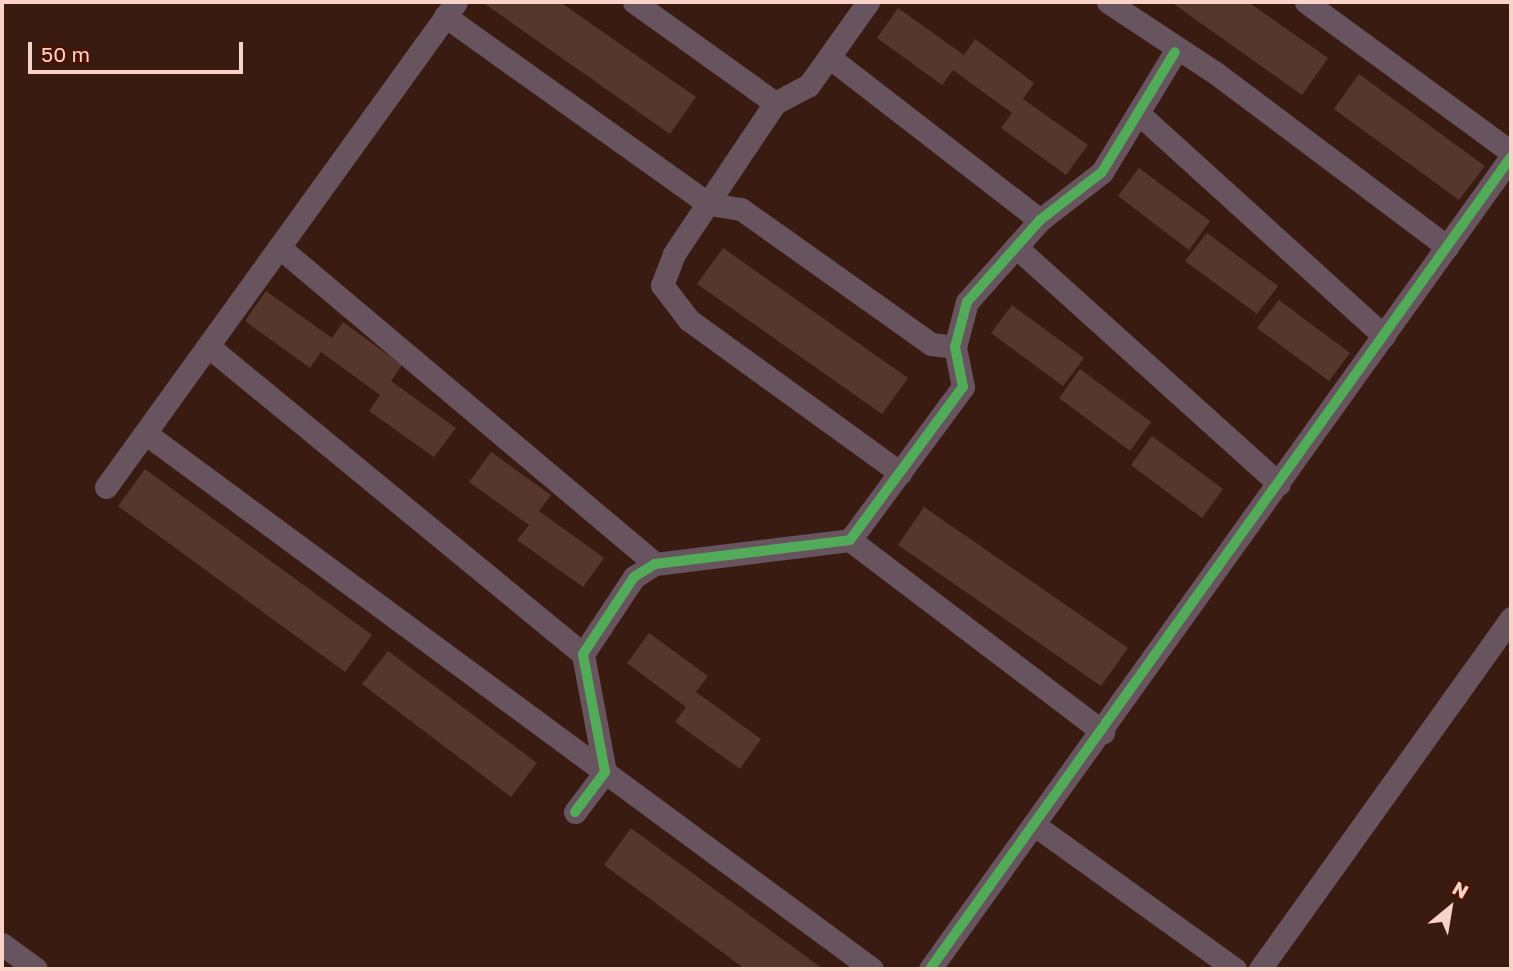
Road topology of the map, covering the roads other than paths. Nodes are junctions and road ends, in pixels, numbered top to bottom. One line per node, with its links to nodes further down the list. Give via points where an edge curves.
1 (634, 2): 8 (street)
2 (868, 2): 7 (street)
3 (1108, 2): 6 (street)
4 (1306, 2): 10 (street)
5 (450, 9): 11 (street); 13 (street)
6 (1175, 52): 9 (street); 15 (street, via 1217,74)
7 (830, 57): 8 (street, via 809,85); 12 (street)
8 (775, 103): 11 (street)
9 (1138, 113): 12 (street, via 1102,172); 16 (street)
10 (1511, 155): 15 (street)
11 (709, 204): 18 (street, via 741,209 931,344); 20 (street, via 674,254 662,285 689,320)
12 (1040, 220): 14 (street)
13 (279, 247): 17 (street); 24 (street)
14 (1016, 247): 18 (street, via 967,302); 21 (street)
15 (1447, 247): 16 (street)
16 (1384, 336): 21 (street)
17 (208, 346): 19 (street); 26 (street)
18 (955, 347): 20 (street, via 963,387)
19 (145, 433): 22 (street); 28 (street)
20 (900, 473): 23 (street)
21 (1279, 484): 27 (street)
22 (106, 487)
23 (850, 540): 24 (street); 27 (street)
24 (655, 564): 26 (street, via 634,577)
25 (1511, 618): 36 (street)
26 (583, 654): 28 (street)
27 (1103, 732): 30 (street)
28 (605, 772): 29 (street); 33 (street)
29 (575, 812)
30 (1036, 826): 34 (street); 35 (street)
31 (2, 944): 32 (street)
32 (36, 969)
33 (872, 969)
34 (930, 969)
35 (1235, 969)
36 (1260, 969)

